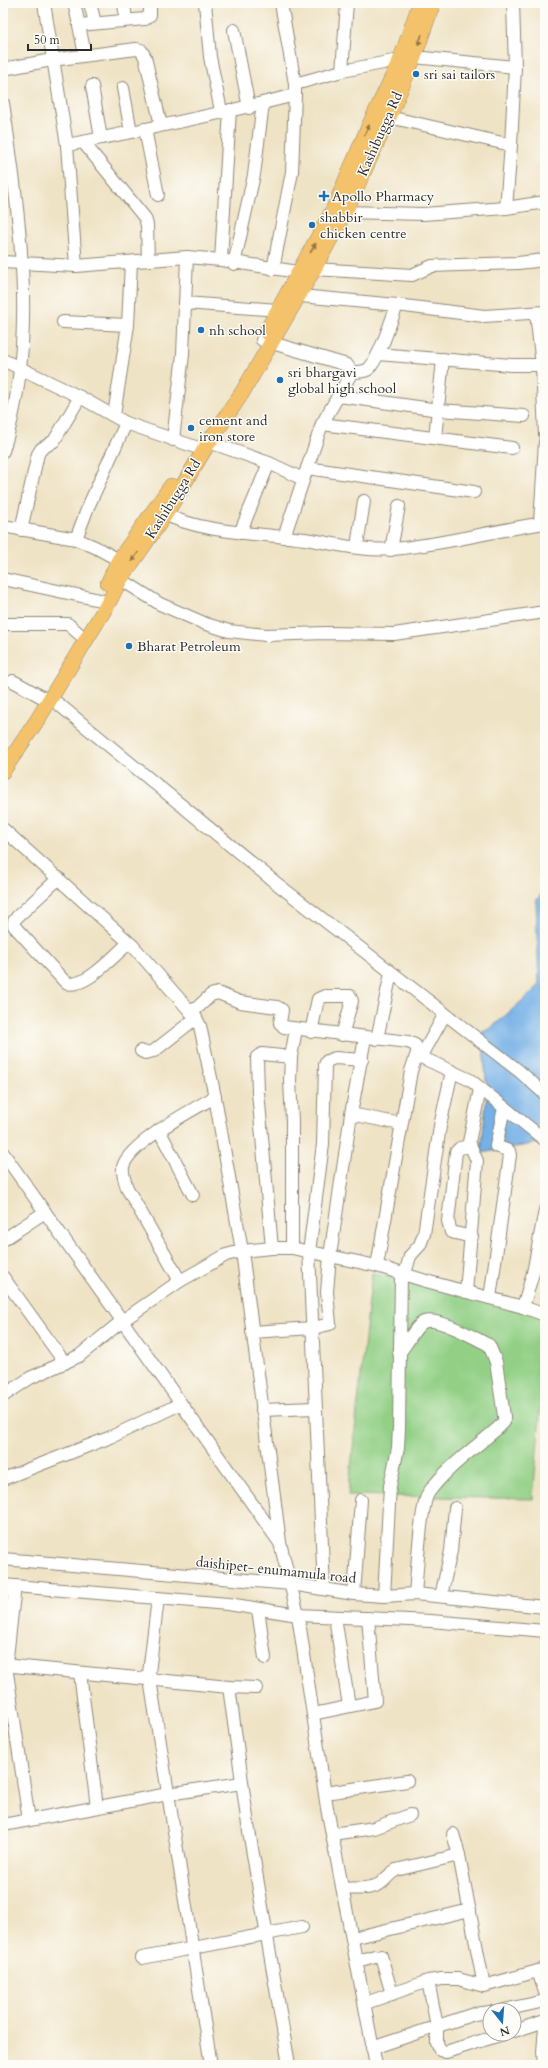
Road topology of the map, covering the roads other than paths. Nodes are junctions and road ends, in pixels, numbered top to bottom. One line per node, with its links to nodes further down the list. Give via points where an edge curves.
1 (44, 3): 18 (street)
2 (74, 3): 14 (street)
3 (90, 3): 13 (street)
4 (124, 3): 12 (street)
5 (150, 3): 12 (street, via 148,18)
6 (205, 3): 28 (street, via 210,56)
7 (281, 3): 24 (street)
8 (347, 3): 21 (street)
9 (420, 3): 17 (main road, Kashibugga Rd)
10 (433, 3): 17 (main road, Kashibugga Rd, one-way to 17)
11 (513, 3): 19 (street)
12 (126, 20): 13 (street)
13 (95, 24): 14 (street)
14 (79, 25): 16 (street)
15 (234, 30): 27 (street)
16 (85, 55): 18 (street); 30 (street, via 141,50 145,57)
17 (407, 59): 19 (street); 21 (street); 29 (main road, Kashibugga Rd); 40 (main road, Kashibugga Rd, one-way to 17, via 369,126)
18 (52, 60): 20 (street); 35 (street)
19 (515, 67): 36 (street)
20 (3, 69)
21 (342, 71): 24 (street)
22 (92, 86): 33 (street)
23 (123, 88): 32 (street)
24 (295, 90): 26 (street); 50 (street, via 292,172)
25 (3, 103): 46 (street)
26 (263, 103): 27 (street); 48 (street, via 254,175)
27 (249, 108): 28 (street)
28 (226, 111): 30 (street); 43 (street)
29 (389, 117): 36 (street); 40 (main road, Kashibugga Rd)
30 (161, 126): 31 (street)
31 (145, 129): 32 (street); 37 (street)
32 (131, 132): 33 (street)
33 (101, 138): 34 (street)
34 (84, 142): 35 (street); 42 (street, via 145,218)
35 (67, 145): 49 (street)
36 (511, 145): 39 (street)
37 (158, 195)
38 (545, 202): 39 (street)
39 (506, 208): 40 (street, via 423,214)
40 (339, 210): 51 (main road, Kashibugga Rd); 52 (main road, Kashibugga Rd, one-way to 40)
41 (187, 257): 42 (street); 43 (street); 54 (street)
42 (148, 260): 47 (street)
43 (221, 260): 48 (street)
44 (545, 260): 51 (street, via 432,266 412,275)
45 (3, 262): 46 (street)
46 (21, 262): 49 (street); 65 (street)
47 (131, 262): 49 (street); 59 (street)
48 (234, 264): 50 (street)
49 (76, 266)
50 (273, 268): 52 (street)
51 (314, 269): 52 (street); 53 (main road, Kashibugga Rd)
52 (298, 272): 53 (main road, Kashibugga Rd)
53 (292, 296): 55 (street); 56 (main road, Kashibugga Rd); 60 (main road, Kashibugga Rd)
54 (185, 303): 56 (street); 77 (street, via 183,354)
55 (397, 305): 57 (street, via 484,316); 61 (street)
56 (278, 310): 60 (main road, Kashibugga Rd)
57 (540, 313): 64 (street)
58 (63, 322): 59 (street)
59 (128, 325): 70 (street)
60 (267, 341): 66 (street, via 347,365); 79 (main road, Kashibugga Rd, via 242,393)
61 (378, 354): 62 (street); 66 (street, via 368,370)
62 (444, 359): 64 (street); 69 (street)
63 (3, 360): 65 (street)
64 (542, 365): 75 (street)
65 (21, 370): 67 (street); 74 (street)
66 (352, 372): 68 (street)
67 (80, 396): 70 (street); 90 (street, via 54,441 38,454)
68 (339, 396): 69 (street); 73 (street)
69 (439, 410): 71 (street); 76 (street)
70 (114, 415): 72 (street)
71 (524, 416)
72 (126, 423): 77 (street); 93 (street)
73 (322, 424): 76 (street); 83 (street)
74 (6, 431): 81 (street)
75 (545, 434)
76 (435, 438): 80 (street)
77 (173, 440): 79 (street)
78 (545, 442): 88 (street)
79 (204, 446): 82 (street); 87 (main road, Kashibugga Rd)
80 (512, 448)
81 (3, 451)
82 (269, 463): 83 (street); 91 (street)
83 (305, 473): 84 (street); 92 (street)
84 (474, 492)
85 (364, 501): 94 (street)
86 (399, 506): 95 (street)
87 (160, 512): 91 (street, via 186,524); 96 (main road, Kashibugga Rd); 97 (main road, Kashibugga Rd, one-way to 97)
88 (542, 523): 95 (street)
89 (3, 526): 90 (street)
90 (21, 530): 93 (street)
91 (240, 534): 92 (street)
92 (284, 537): 94 (street)
93 (76, 539): 96 (street)
94 (357, 546): 95 (street)
95 (391, 550)
96 (120, 560): 97 (main road, Kashibugga Rd)
97 (116, 577): 99 (main road, Kashibugga Rd); 100 (street, via 160,604 206,624 229,631 266,635 394,634)
98 (3, 579): 99 (street)
99 (104, 601): 102 (main road, Kashibugga Rd)
100 (545, 612)
101 (3, 624): 102 (street, via 68,624)
102 (81, 636): 104 (main road, Kashibugga Rd)
103 (13, 681): 104 (street)
104 (46, 697): 105 (main road, Kashibugga Rd); 106 (main road, Kashibugga Rd); 110 (street)
105 (3, 759)
106 (3, 771)
107 (3, 829): 108 (street)
108 (59, 878): 109 (street); 109 (street, via 17,917 14,926 66,983 84,981)
109 (129, 943): 111 (street)
110 (391, 973): 112 (street); 116 (street)
111 (193, 1014): 113 (street, via 211,996 218,993 240,1002 277,1007 282,1010 279,1019 282,1026); 117 (street, via 154,1050 145,1053); 124 (street, via 203,1034)
112 (445, 1014): 118 (street); 123 (street)
113 (296, 1029): 114 (street); 119 (street)
114 (311, 1032): 115 (street); 115 (street, via 318,999 325,996 350,996 352,1001)
115 (342, 1035): 116 (street)
116 (371, 1039): 118 (street, via 408,1042 414,1045); 120 (street)
117 (141, 1051)
118 (419, 1054): 121 (street); 127 (street, via 411,1071)
119 (291, 1057): 137 (street, via 262,1054 257,1058); 138 (street)
120 (362, 1060): 126 (street); 140 (street, via 335,1058 327,1061 325,1065 323,1144)
121 (452, 1071): 122 (street, via 470,1080); 143 (street, via 440,1126 424,1234)
122 (480, 1089): 125 (street); 130 (street)
123 (545, 1094)
124 (215, 1096): 128 (street); 139 (street)
125 (504, 1108): 129 (street); 147 (street, via 496,1146 509,1151 510,1155)
126 (351, 1114): 127 (street); 141 (street)
127 (401, 1124): 142 (street)
128 (158, 1130): 132 (street); 145 (street, via 127,1159 123,1172 127,1188)
129 (545, 1140)
130 (470, 1146): 135 (street, via 477,1161); 135 (street, via 460,1148 456,1152 448,1226 454,1233)
131 (3, 1153): 134 (street)
132 (193, 1195)
133 (545, 1210): 148 (street, via 533,1273)
134 (45, 1212): 136 (street); 150 (street)
135 (472, 1237): 146 (street)
136 (3, 1240)
137 (272, 1248): 138 (street); 139 (street)
138 (292, 1248): 140 (street)
139 (242, 1251): 145 (street, via 226,1255); 152 (street)
140 (309, 1252): 141 (street); 151 (street)
141 (330, 1256): 142 (street); 151 (street, via 327,1292 330,1321 328,1326)
142 (377, 1266): 143 (street)
143 (403, 1273): 146 (street); 153 (street)
144 (3, 1277): 154 (street)
145 (180, 1280): 150 (street)
146 (466, 1292): 147 (street)
147 (490, 1298): 148 (street)
148 (523, 1307): 149 (street)
149 (544, 1311)
150 (122, 1321): 154 (street, via 90,1348); 156 (street)
151 (313, 1328): 152 (street); 157 (street)
152 (252, 1332): 158 (street)
153 (399, 1353): 168 (street, via 422,1323 430,1321 440,1322 488,1345 496,1362 504,1416 504,1422 498,1428 428,1492 423,1508); 169 (street, via 398,1448 390,1486)
154 (65, 1363): 155 (street, via 30,1378)
155 (3, 1396)
156 (180, 1404): 159 (street, via 111,1437); 162 (street)
157 (315, 1408): 158 (street); 166 (street)
158 (262, 1410): 162 (street)
159 (3, 1480)
160 (361, 1500): 167 (street)
161 (455, 1508): 170 (street)
162 (280, 1543): 164 (street)
163 (3, 1559): 164 (street, daishipet- enumamula road)
164 (291, 1584): 166 (street, daishipet- enumamula road); 174 (street)
165 (9, 1586): 171 (street); 179 (street)
166 (324, 1590): 167 (street, daishipet- enumamula road)
167 (354, 1594): 169 (street, daishipet- enumamula road)
168 (415, 1594): 169 (street, daishipet- enumamula road); 170 (street, daishipet- enumamula road)
169 (384, 1596)
170 (441, 1596): 172 (street, daishipet- enumamula road)
171 (158, 1598): 173 (street); 181 (street)
172 (545, 1607)
173 (258, 1609): 174 (street); 178 (street)
174 (298, 1615): 175 (street); 185 (street)
175 (335, 1617): 176 (street); 184 (street)
176 (368, 1618): 177 (street); 184 (street, via 375,1699 372,1702)
177 (545, 1631)
178 (265, 1658)
179 (4, 1666): 180 (street); 192 (street)
180 (80, 1673): 181 (street); 190 (street)
181 (150, 1679): 182 (street); 189 (street)
182 (229, 1687): 183 (street); 187 (street)
183 (256, 1688)
184 (349, 1706): 185 (street)
185 (313, 1714): 188 (street)
186 (407, 1781): 188 (street)
187 (242, 1783): 189 (street); 200 (street)
188 (325, 1793): 194 (street)
189 (168, 1794): 190 (street); 202 (street)
190 (97, 1808): 192 (street)
191 (410, 1815): 194 (street, via 374,1828)
192 (29, 1820): 193 (street)
193 (3, 1825)
194 (332, 1834): 197 (street)
195 (453, 1834): 196 (street)
196 (459, 1855): 197 (street, via 396,1870 374,1886); 198 (street)
197 (343, 1889): 201 (street)
198 (470, 1910): 201 (street); 207 (street)
199 (302, 1927): 200 (street)
200 (267, 1934): 202 (street); 222 (street)
201 (353, 1938): 204 (street)
202 (193, 1949): 203 (street); 221 (street)
203 (142, 1958)
204 (357, 1961): 209 (street, via 381,1956); 211 (street)
205 (542, 1970): 207 (street); 208 (street)
206 (428, 1981): 207 (street, via 452,1978); 209 (street); 215 (street)
207 (484, 1986)
208 (545, 1992)
209 (392, 1994): 211 (street)
210 (545, 2001): 212 (street)
211 (366, 2003): 219 (street)
212 (522, 2006)
213 (482, 2013): 215 (street)
214 (545, 2021): 217 (street)
215 (437, 2026): 218 (street, via 438,2047 446,2052); 219 (street)
216 (545, 2026): 220 (street)
217 (522, 2028)
218 (482, 2041)
219 (372, 2048): 223 (street)
220 (544, 2052): 224 (street)
221 (211, 2065)
222 (289, 2065)
223 (376, 2065)
224 (544, 2065)

